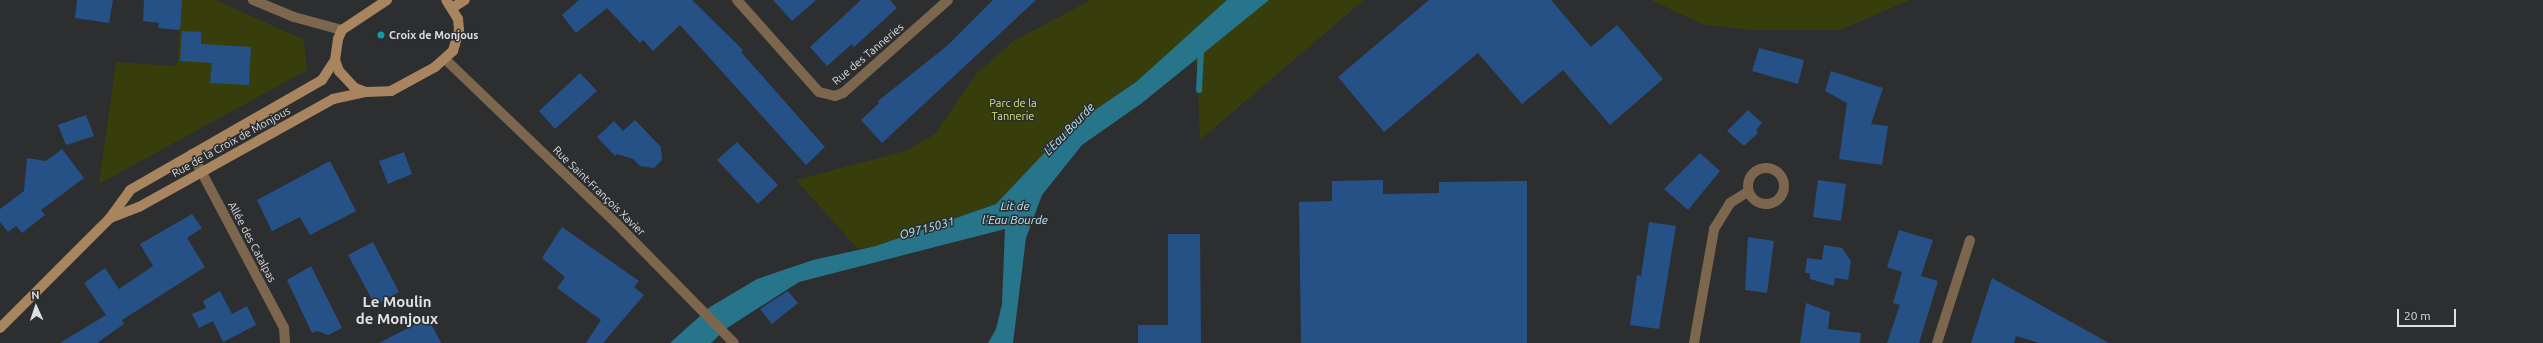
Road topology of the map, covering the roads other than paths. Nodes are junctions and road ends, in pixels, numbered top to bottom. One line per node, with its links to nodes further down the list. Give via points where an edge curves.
1 (253, 0): 7 (street, via 294,18)
2 (386, 0): 7 (main road)
3 (465, 0): 6 (main road)
4 (737, 0): 5 (street, Rue des Tanneries, via 819,92 835,96 843,93)
5 (948, 0)
6 (449, 4): 8 (main road, via 458,19 458,42)
7 (342, 30): 9 (main road)
8 (445, 59): 10 (main road, Rue de la Croix de Monjous, via 391,91); 18 (street, Rue Saint-François Xavier, via 684,291)
9 (335, 60): 10 (main road, via 345,80); 11 (main road, Rue de la Croix de Monjous, via 322,80)
10 (366, 92): 12 (main road, Rue de la Croix de Monjous, via 333,99)
11 (192, 154): 12 (street, Allée des Catalpas); 14 (main road, Rue de la Croix de Monjous, via 130,190)
12 (202, 172): 14 (main road, Rue de la Croix de Monjous, via 139,207); 17 (street, Allée des Catalpas, via 284,328)
13 (1749, 192): 19 (street, via 1730,203 1714,229)
14 (110, 218): 16 (main road, Rue de la Croix de Monjous)
15 (1970, 240): 20 (street)
16 (0, 328)
17 (285, 343)
18 (734, 343)
19 (1694, 343)
20 (1936, 343)

